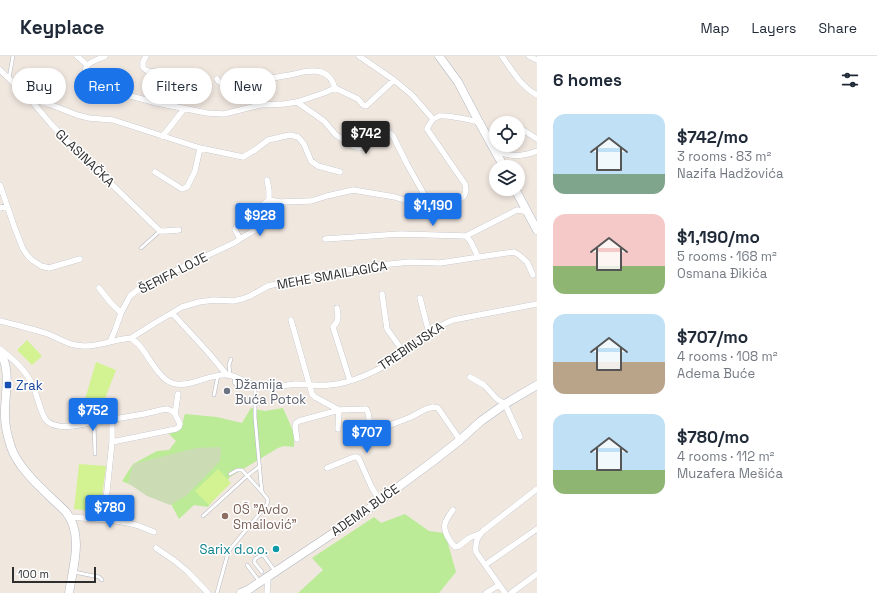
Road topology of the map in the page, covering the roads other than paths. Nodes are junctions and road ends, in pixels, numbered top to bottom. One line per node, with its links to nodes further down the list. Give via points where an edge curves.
1 (13, 56): 13 (lane)
2 (77, 56): 10 (street)
3 (105, 56): 10 (street)
4 (146, 56): 11 (street)
5 (359, 56): 15 (street)
6 (439, 56): 24 (street, via 458,82)
7 (502, 56): 18 (street, via 515,76)
8 (529, 56): 9 (street)
9 (537, 60)
10 (87, 65): 22 (street, via 85,72 94,82 108,90)
11 (143, 68)
12 (0, 70): 13 (street, GLASINAČKA)
13 (9, 78): 16 (street, GLASINAČKA)
14 (216, 79): 17 (street, via 218,82 235,83 309,71 322,72 331,79)
15 (394, 80): 17 (street, via 366,106 358,99); 23 (street, via 412,95)
16 (12, 81)
17 (335, 88): 19 (street)
18 (537, 96)
19 (297, 102): 22 (street, via 260,105 224,114); 36 (street, via 353,146 366,146 390,133)
20 (34, 104): 45 (street, GLASINAČKA, via 70,144)
21 (49, 104): 26 (street, via 77,115 113,120)
22 (184, 109): 26 (street)
23 (433, 119): 24 (street, via 439,116); 36 (street, via 427,129 465,184 466,191 460,200 453,201)
24 (479, 122): 28 (street)
25 (525, 131): 27 (street)
26 (162, 136): 29 (street)
27 (537, 139)
28 (489, 140)
29 (200, 148): 32 (street, via 195,171 187,188 182,189); 33 (street, via 243,157 268,140 290,135 298,137 304,144 311,161 318,166)
30 (537, 151): 31 (street, via 528,155 513,156)
31 (498, 152)
32 (154, 172)
33 (340, 172)
34 (266, 180): 38 (street)
35 (0, 185): 39 (street)
36 (425, 196): 38 (street, via 404,200 353,190 311,200)
37 (519, 196): 41 (street)
38 (269, 200): 47 (street, via 238,224 235,230)
39 (7, 206): 40 (street); 51 (street, via 23,249 32,260 49,268)
40 (0, 208)
41 (529, 214): 44 (street); 46 (street, via 517,210)
42 (271, 220): 47 (street, ŠERIFA LOJE)
43 (178, 230): 45 (street)
44 (537, 230)
45 (160, 231): 49 (lane)
46 (466, 236): 48 (street, via 400,234); 50 (street)
47 (240, 239): 58 (street, ŠERIFA LOJE, via 140,288 130,296)
48 (325, 239)
49 (141, 248)
50 (478, 257): 52 (street, MEHE SMAILAGIĆA, via 514,252 527,262); 59 (street, MEHE SMAILAGIĆA, via 440,263 410,262 371,266 302,278 268,286 242,299 199,302)
51 (80, 259)
52 (533, 275)
53 (99, 288): 58 (street)
54 (382, 294): 67 (street, via 387,329)
55 (420, 298): 62 (street)
56 (537, 304): 62 (street, TREBINJSKA, via 453,320)
57 (337, 308): 72 (street, via 338,317 334,327)
58 (121, 312): 64 (street, ŠERIFA LOJE)
59 (172, 313): 63 (street, MEHE SMAILAGIĆA); 70 (street)
60 (291, 320): 74 (street)
61 (0, 321): 64 (street, via 76,345 95,346)
62 (429, 333): 67 (street, TREBINJSKA)
63 (131, 338): 64 (street); 69 (street, TREBINJSKA, via 171,382 195,382)
64 (110, 342)
65 (0, 349): 82 (street, via 29,377 46,420 61,426)
66 (0, 353): 83 (street, via 6,374)
67 (405, 354): 72 (street, TREBINJSKA, via 375,371)
68 (231, 359): 70 (lane)
69 (218, 375): 70 (street, TREBINJSKA); 77 (lane)
70 (231, 376): 73 (street, TREBINJSKA)
71 (470, 377): 78 (street, via 484,385)
72 (350, 381): 74 (street, TREBINJSKA)
73 (255, 385): 74 (street, TREBINJSKA); 90 (lane)
74 (310, 385): 79 (street, via 315,397)
75 (537, 385): 78 (street, ADEMA BUĆE)
76 (178, 394): 80 (street)
77 (214, 395)
78 (505, 404): 85 (street); 87 (street, ADEMA BUĆE)
79 (339, 410): 84 (street); 86 (street, via 299,421 295,427); 87 (street, via 366,409 372,432 433,406 438,408)
80 (176, 414): 81 (street, via 167,409); 88 (street, via 180,424 176,429)
81 (112, 420): 82 (street); 88 (street)
82 (94, 423): 89 (lane)
83 (3, 428): 99 (street, via 11,449 25,471)
84 (338, 429)
85 (520, 437)
86 (297, 438)
87 (460, 440): 96 (street, ADEMA BUĆE)
88 (112, 442): 100 (street)
89 (95, 454)
90 (260, 466): 93 (lane); 95 (lane)
91 (327, 468): 96 (street, via 358,457)
92 (230, 474): 93 (lane, via 239,469)
93 (247, 476): 95 (lane); 98 (lane)
94 (537, 490): 103 (street)
95 (262, 492): 116 (lane, via 268,502 228,553)
96 (380, 501): 108 (street, ADEMA BUĆE)
97 (453, 510): 103 (street, via 445,526 455,547)
98 (203, 516)
99 (70, 517): 100 (street); 107 (street, via 76,540)
100 (104, 520): 102 (street, via 139,526)
101 (537, 529): 106 (street)
102 (154, 532)
103 (481, 533): 106 (street, via 475,546)
104 (156, 548): 115 (street, via 188,571)
105 (247, 565): 112 (lane)
106 (485, 565): 113 (street)
107 (72, 572): 111 (lane, via 99,577); 114 (street)
108 (275, 572): 109 (street, ADEMA BUĆE); 109 (lane, via 261,555 254,562)
109 (265, 574): 112 (street, ADEMA BUĆE); 118 (street)
110 (537, 574): 121 (street)
111 (102, 580)
112 (260, 582): 117 (street, ADEMA BUĆE)
113 (499, 585): 119 (street); 120 (street)
114 (69, 593)
115 (208, 593)
116 (217, 593)
117 (241, 593)
118 (267, 593)
119 (486, 593)
120 (505, 593)
121 (511, 593)

